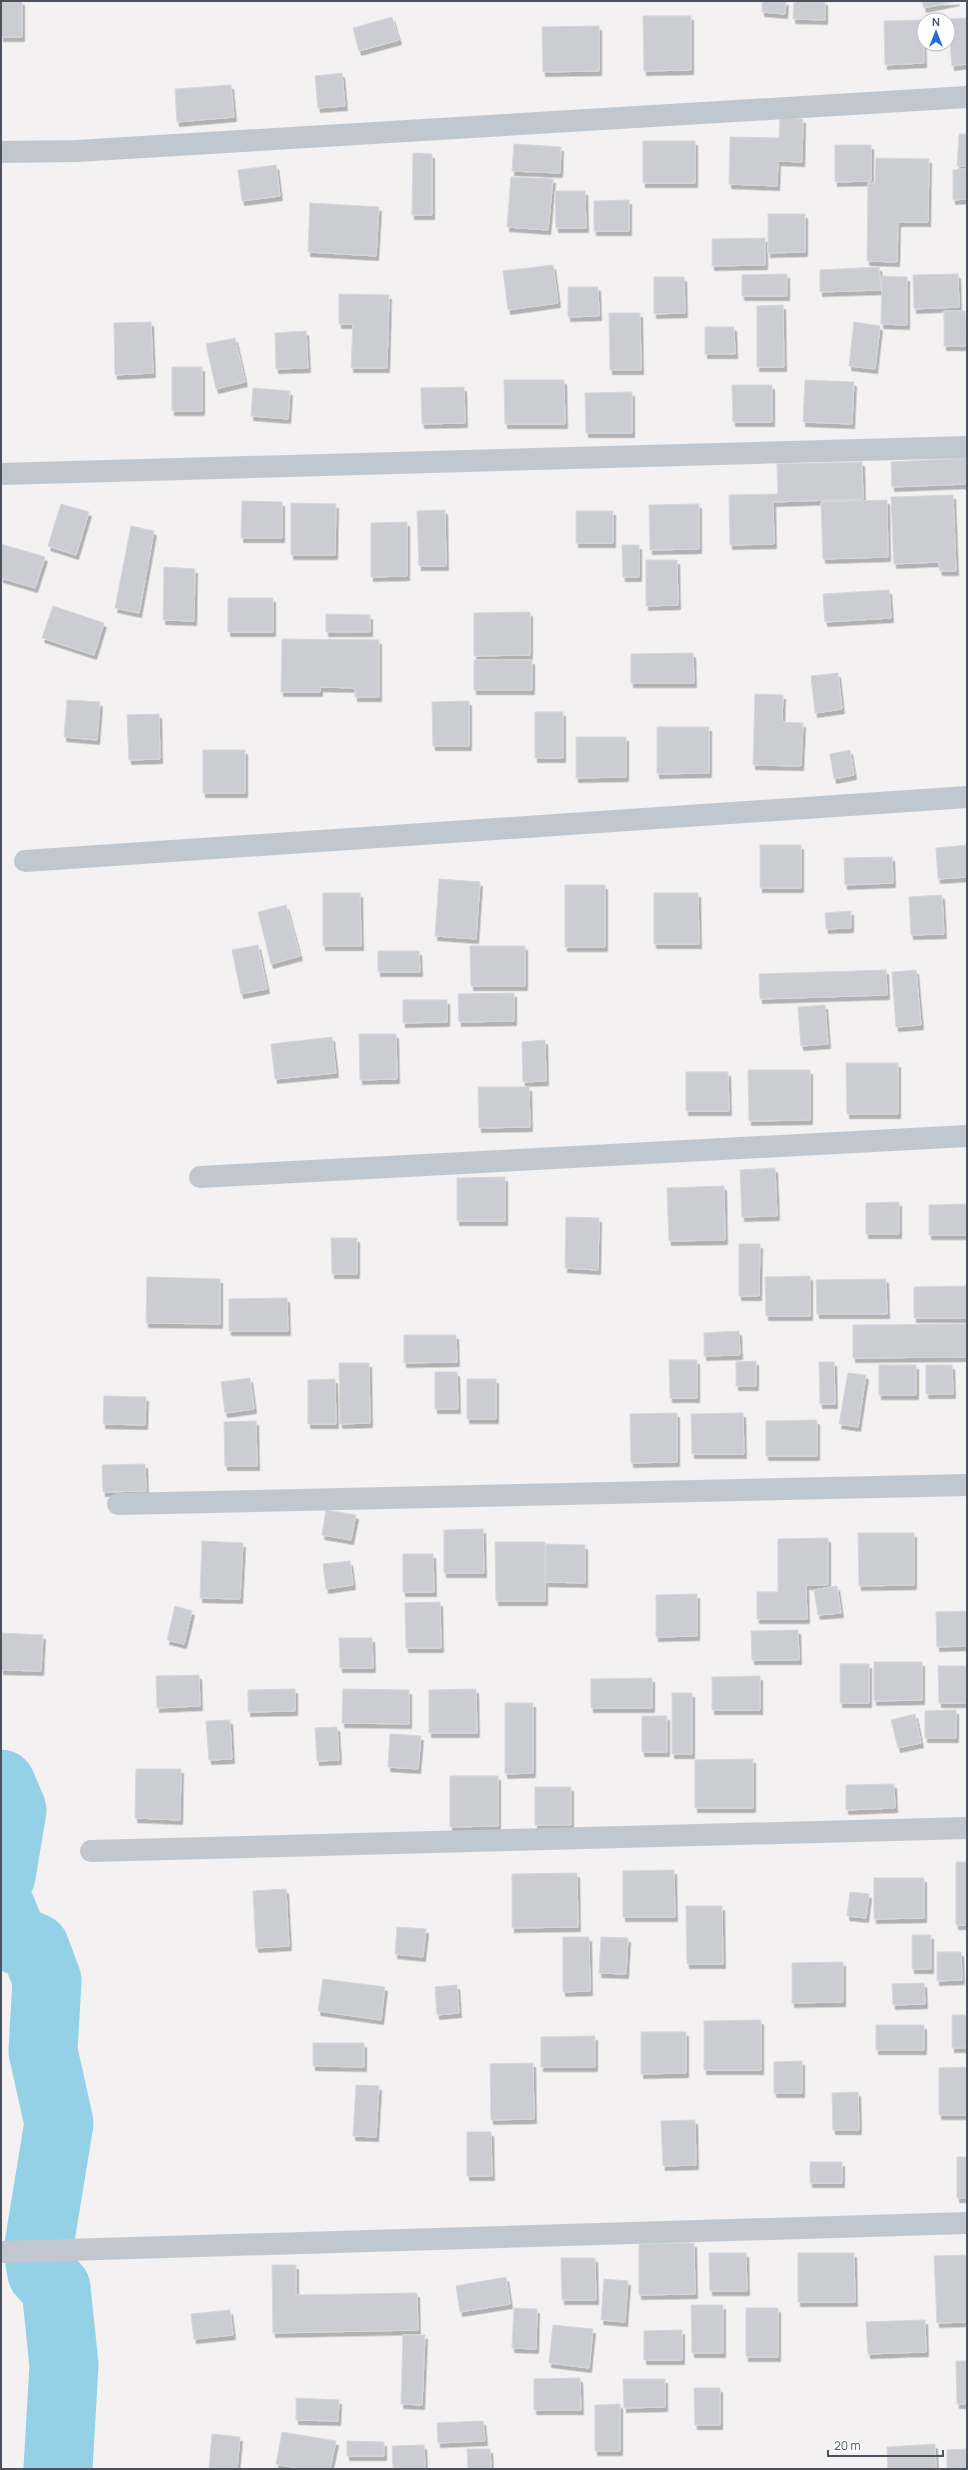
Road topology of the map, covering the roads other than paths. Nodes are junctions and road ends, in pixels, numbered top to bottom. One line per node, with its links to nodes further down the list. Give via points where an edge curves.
1 (967, 97): 2 (street, via 85,151)
2 (1, 152)
3 (967, 447): 4 (street)
4 (1, 474)
5 (967, 797): 6 (street)
6 (25, 861)
7 (967, 1136): 8 (street)
8 (200, 1177)
9 (967, 1485): 10 (street)
10 (118, 1504)
11 (967, 1828): 12 (street)
12 (91, 1851)
13 (967, 2223): 14 (street)
14 (1, 2252)

